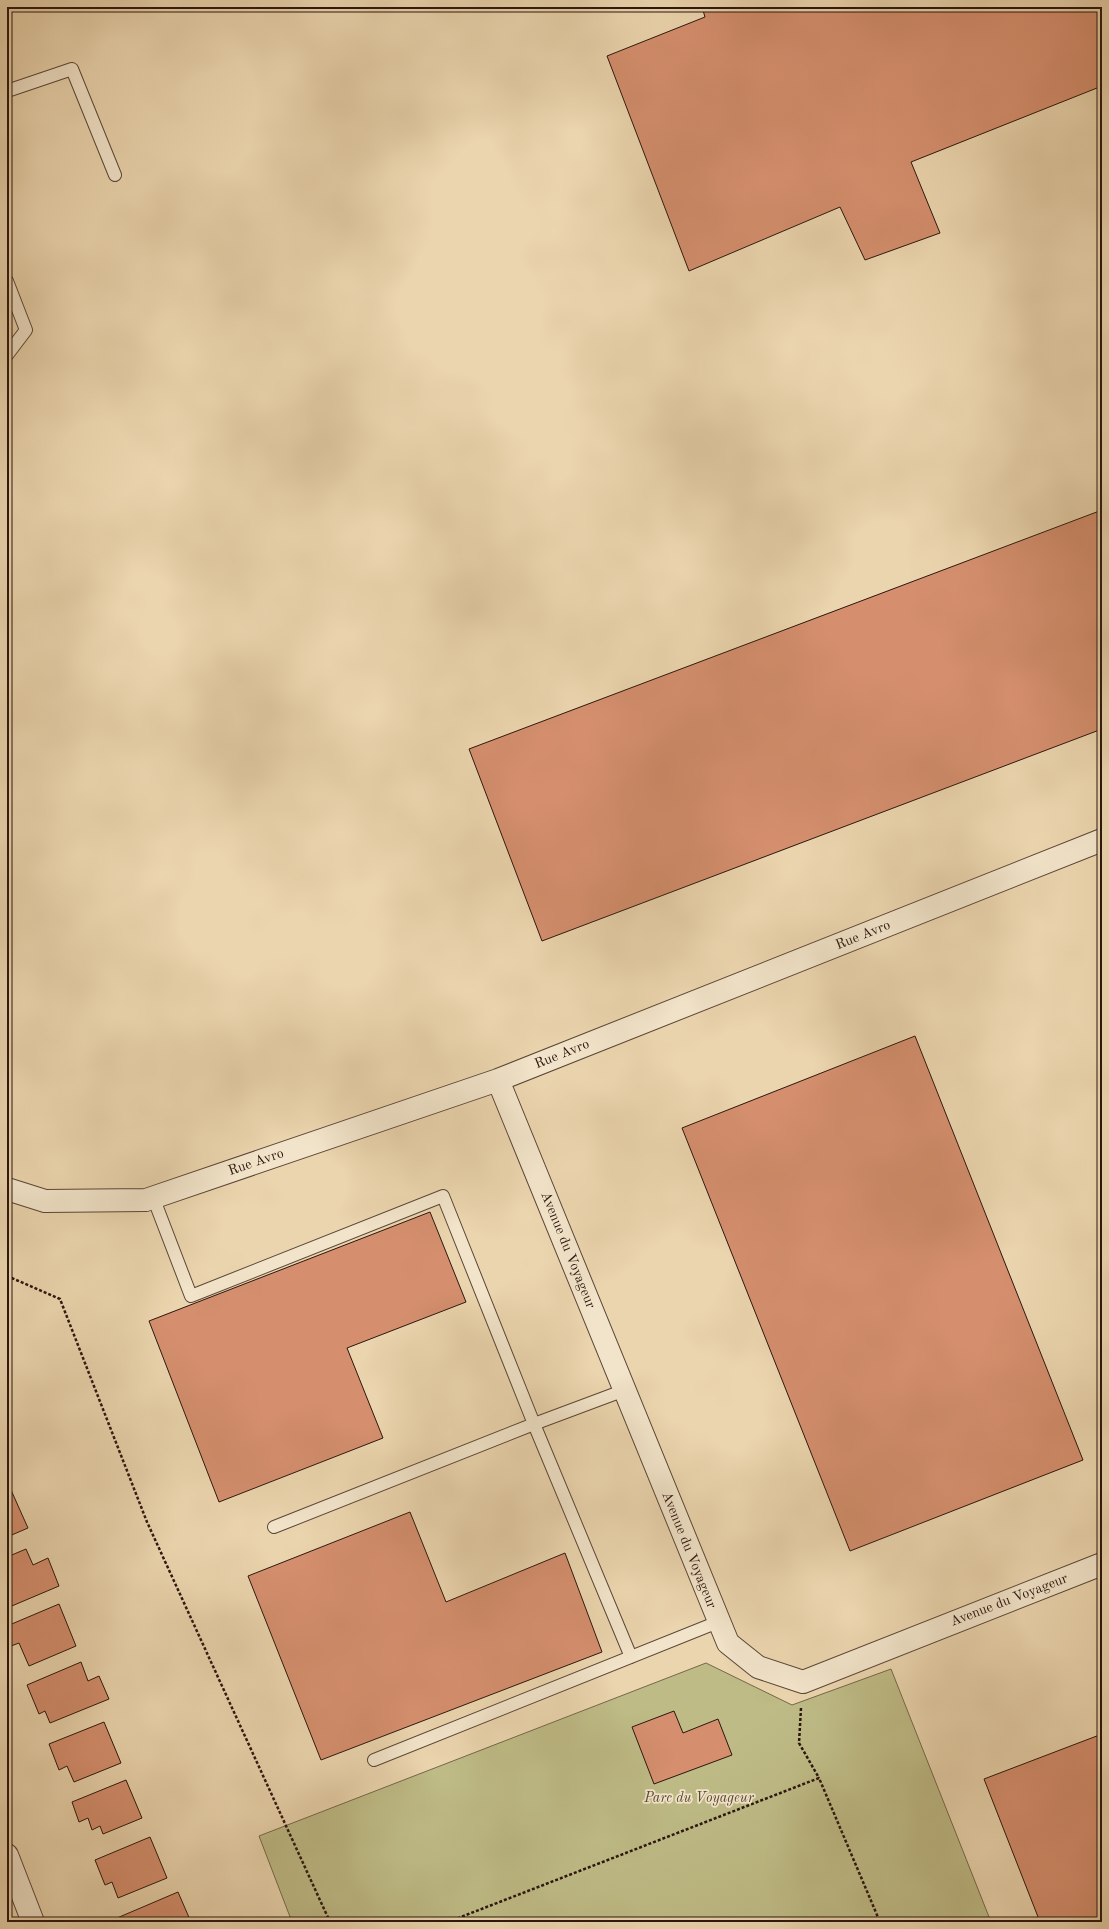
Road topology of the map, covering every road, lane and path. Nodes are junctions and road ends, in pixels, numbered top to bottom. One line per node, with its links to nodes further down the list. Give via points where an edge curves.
1 (7, 91): 2 (lane, via 72,69)
2 (115, 176)
3 (7, 281): 4 (lane, via 26,330)
4 (7, 355)
5 (1102, 840): 6 (street, Rue Avro)
6 (498, 1080): 8 (street, Rue Avro); 10 (street, Avenue du Voyageur)
7 (7, 1189): 8 (street, Rue Avro, via 46,1201 146,1200)
8 (153, 1197): 11 (lane, via 191,1296 443,1196)
9 (7, 1276): 21 (path, via 60,1298 147,1522)
10 (625, 1390): 11 (lane); 14 (street, Avenue du Voyageur)
11 (534, 1424): 12 (lane); 15 (lane)
12 (274, 1527)
13 (1102, 1564): 16 (street, Avenue du Voyageur)
14 (718, 1622): 15 (lane); 16 (street, Avenue du Voyageur, via 728,1643 758,1667)
15 (631, 1657): 17 (lane)
16 (803, 1682): 18 (path, via 799,1743)
17 (374, 1760)
18 (819, 1778): 22 (path); 23 (path)
19 (7, 1855): 20 (street)
20 (34, 1922)
21 (330, 1922)
22 (448, 1922)
23 (880, 1922)

